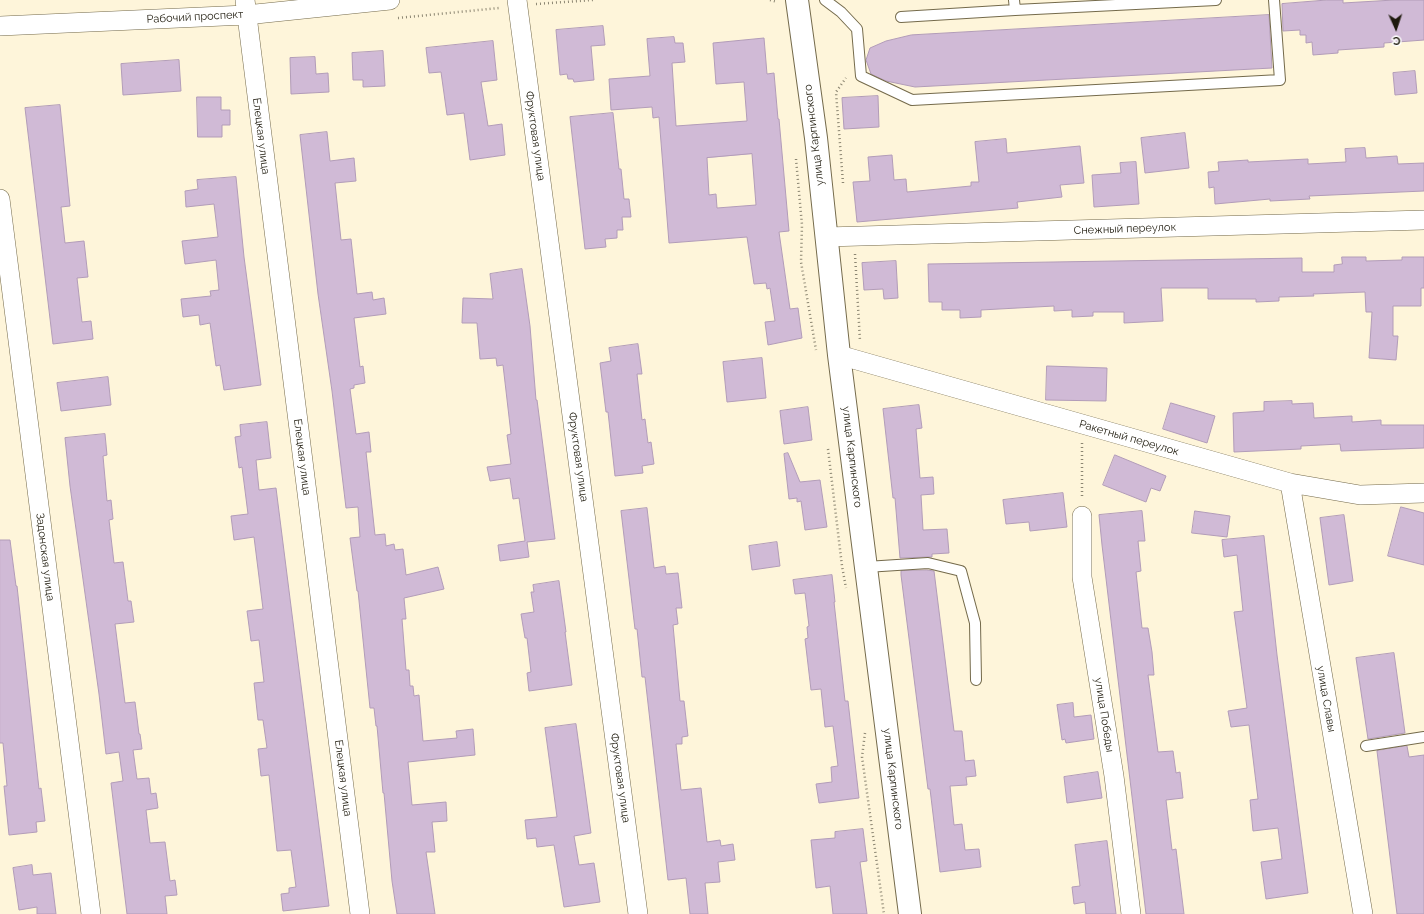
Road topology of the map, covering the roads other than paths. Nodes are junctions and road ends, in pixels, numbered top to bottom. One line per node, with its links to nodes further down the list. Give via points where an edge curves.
1 (390, 0): 8 (street, Рабочий проспект)
2 (517, 0): 24 (street, Фруктовая улица)
3 (797, 0): 13 (street, улица Карпинского, via 816,138)
4 (825, 0): 6 (lane, via 857,29 861,76 912,100 1280,80)
5 (1216, 0): 7 (lane)
6 (1274, 0)
7 (1014, 5): 9 (lane)
8 (245, 7): 10 (street, Рабочий проспект); 23 (street, Елецкая улица)
9 (901, 17)
10 (0, 26)
11 (0, 199): 22 (street, Задонская улица)
12 (1424, 220): 13 (street, Снежный переулок)
13 (826, 237): 14 (street, улица Карпинского)
14 (839, 355): 15 (street, Ракетный переулок); 18 (street, улица Карпинского)
15 (1290, 483): 16 (street, Ракетный переулок, via 1360,496); 27 (street, улица Славы)
16 (1424, 493)
17 (1082, 516): 26 (street, улица Победы, via 1082,577 1114,776)
18 (866, 567): 19 (lane, via 928,563 961,571 975,623); 25 (street, улица Карпинского)
19 (976, 680)
20 (1424, 737): 21 (lane)
21 (1366, 746)
22 (91, 914)
23 (360, 914)
24 (638, 914)
25 (910, 914)
26 (1131, 914)
27 (1364, 914)

